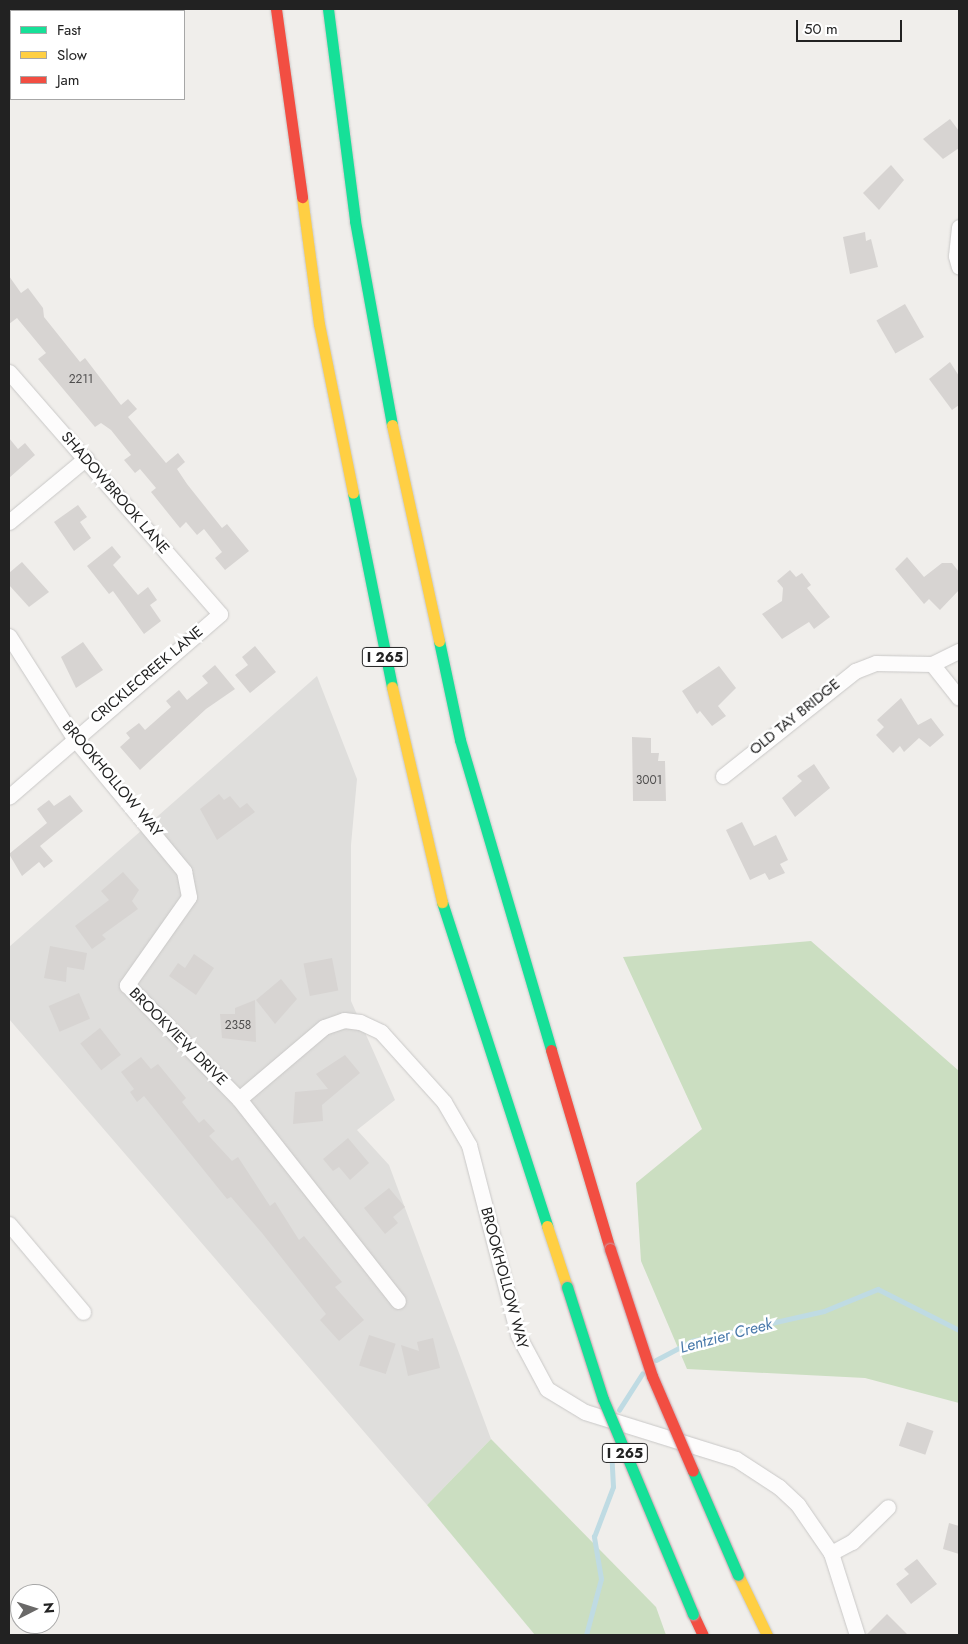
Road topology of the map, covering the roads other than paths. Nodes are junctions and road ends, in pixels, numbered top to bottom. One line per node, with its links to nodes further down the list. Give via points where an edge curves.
1 (276, 9): 24 (highway, I 265, bridge, via 319,324 388,668 445,917 603,1399)
2 (328, 9): 25 (highway, bridge, via 355,221 383,383 451,701 610,1249 652,1376)
3 (959, 227): 4 (street, via 956,256)
4 (959, 267)
5 (9, 372): 6 (street, SHADOWBROOK LANE)
6 (86, 458): 7 (street); 8 (street, SHADOWBROOK LANE)
7 (9, 522)
8 (220, 614): 13 (street, CRICKLECREEK LANE)
9 (9, 636): 13 (street, BROOKHOLLOW WAY)
10 (959, 651): 11 (street, OLD TAY BRIDGE)
11 (932, 664): 12 (street); 14 (street, OLD TAY BRIDGE, via 876,663 855,671)
12 (959, 698)
13 (74, 738): 15 (street, CRICKLECREEK LANE); 16 (street, BROOKHOLLOW WAY)
14 (722, 776)
15 (9, 797)
16 (184, 871): 18 (street, BROOKVIEW DRIVE, via 188,897 127,985)
17 (360, 1022): 18 (street, BROOKVIEW DRIVE, via 344,1020 324,1027); 23 (street, BROOKHOLLOW WAY, bridge, via 381,1032 458,1120 469,1145 525,1355 547,1389 565,1403 736,1459 798,1505)
18 (239, 1098): 20 (street, BROOKVIEW DRIVE)
19 (9, 1224): 21 (street)
20 (398, 1302)
21 (83, 1312)
22 (888, 1508): 23 (street, via 852,1542)
23 (831, 1553): 26 (street, BROOKHOLLOW WAY)
24 (703, 1635)
25 (767, 1635)
26 (857, 1635)

